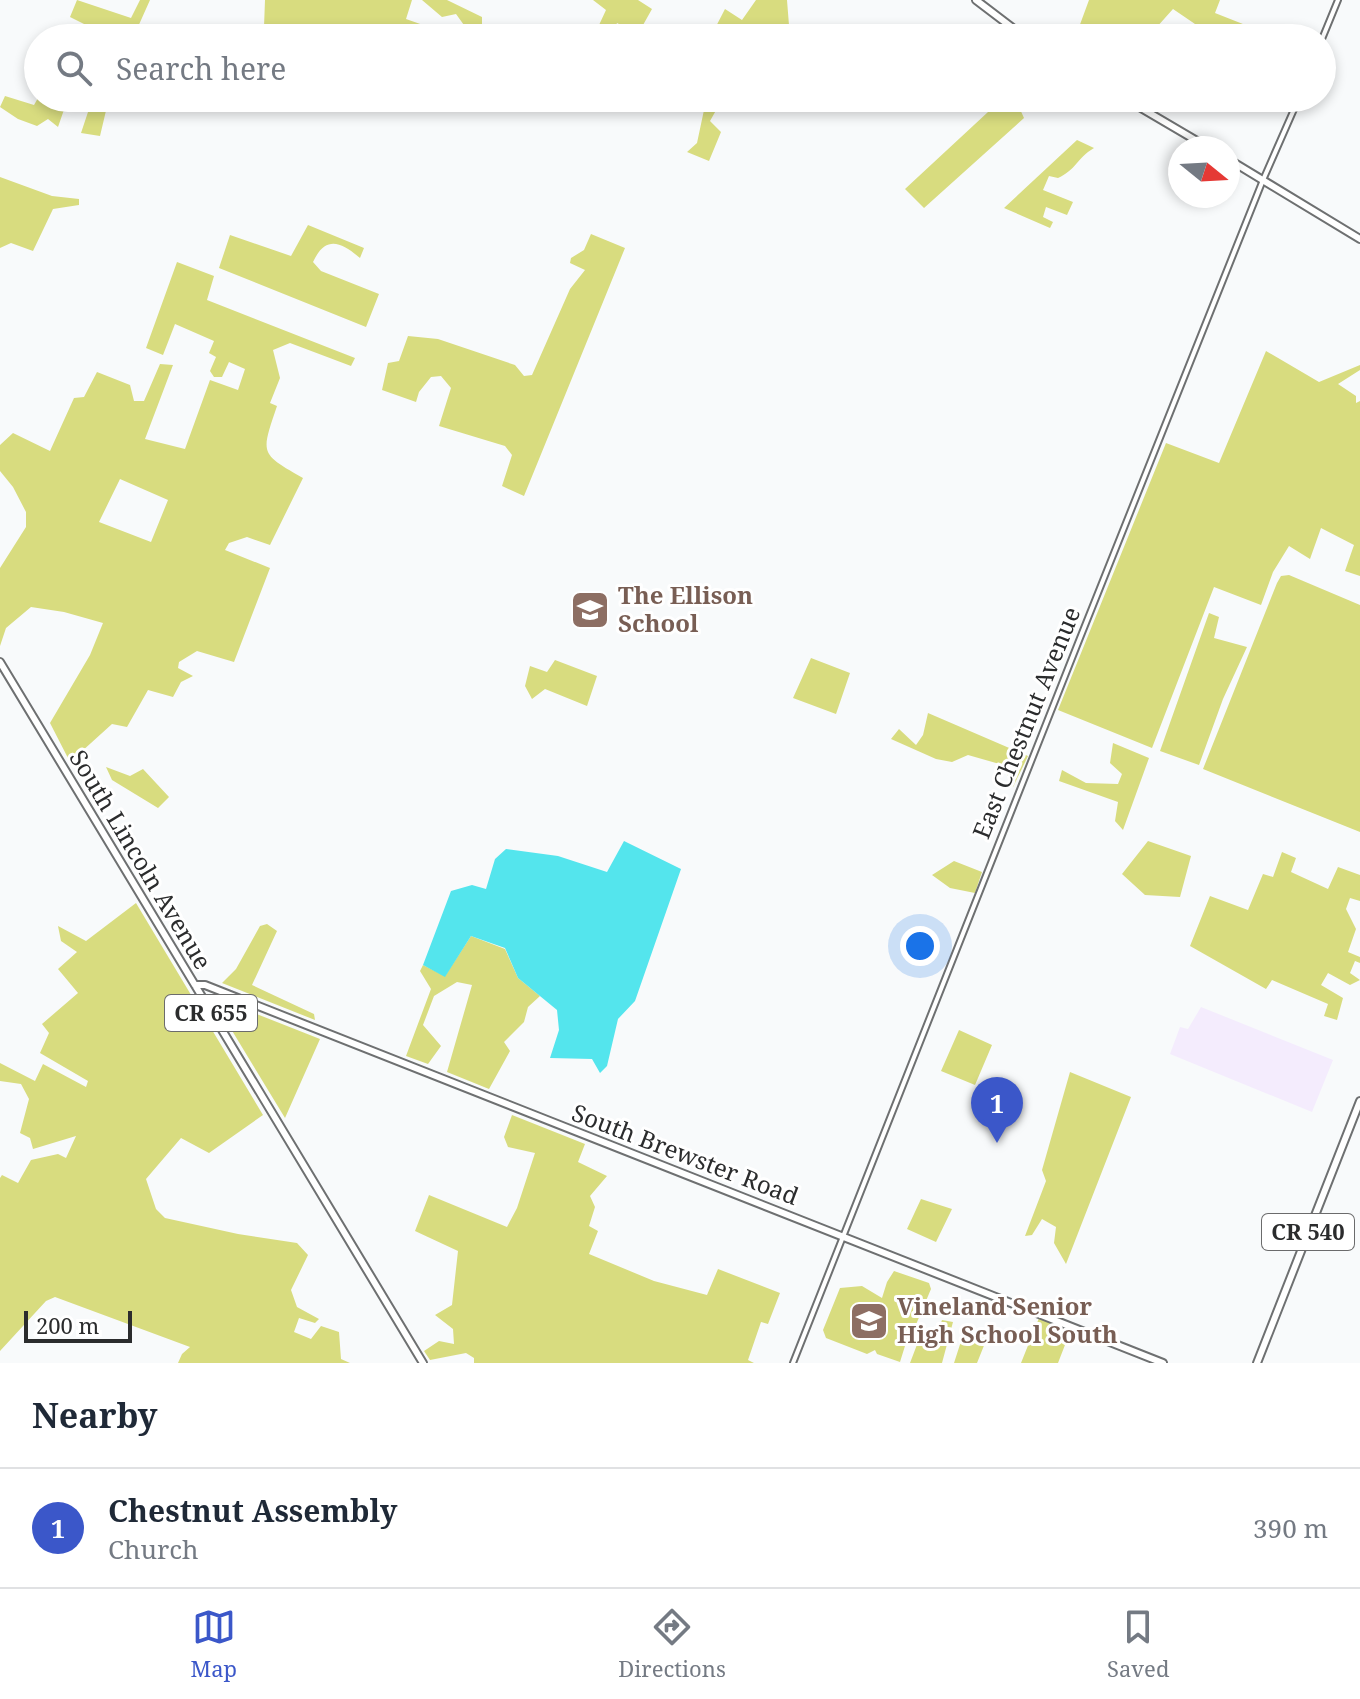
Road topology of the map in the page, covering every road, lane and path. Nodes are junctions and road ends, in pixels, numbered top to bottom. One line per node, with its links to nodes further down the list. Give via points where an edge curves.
1 (976, 0): 3 (main road)
2 (1338, 0): 4 (street)
3 (1008, 24)
4 (1328, 24)
5 (1148, 112): 7 (main road)
6 (1293, 112): 9 (street, East Chestnut Avenue)
7 (1189, 136)
8 (1240, 166): 9 (main road)
9 (1263, 180): 10 (main road); 14 (street, East Chestnut Avenue)
10 (1360, 239)
11 (0, 662): 12 (main road, South Lincoln Avenue / CR 655)
12 (195, 985): 14 (main road, South Brewster Road); 15 (main road, South Lincoln Avenue / CR 655)
13 (1360, 1101): 18 (main road, CR 540)
14 (842, 1237): 16 (street, East Chestnut Avenue); 17 (main road, South Brewster Road)
15 (423, 1363)
16 (793, 1363)
17 (1163, 1363)
18 (1257, 1363)

